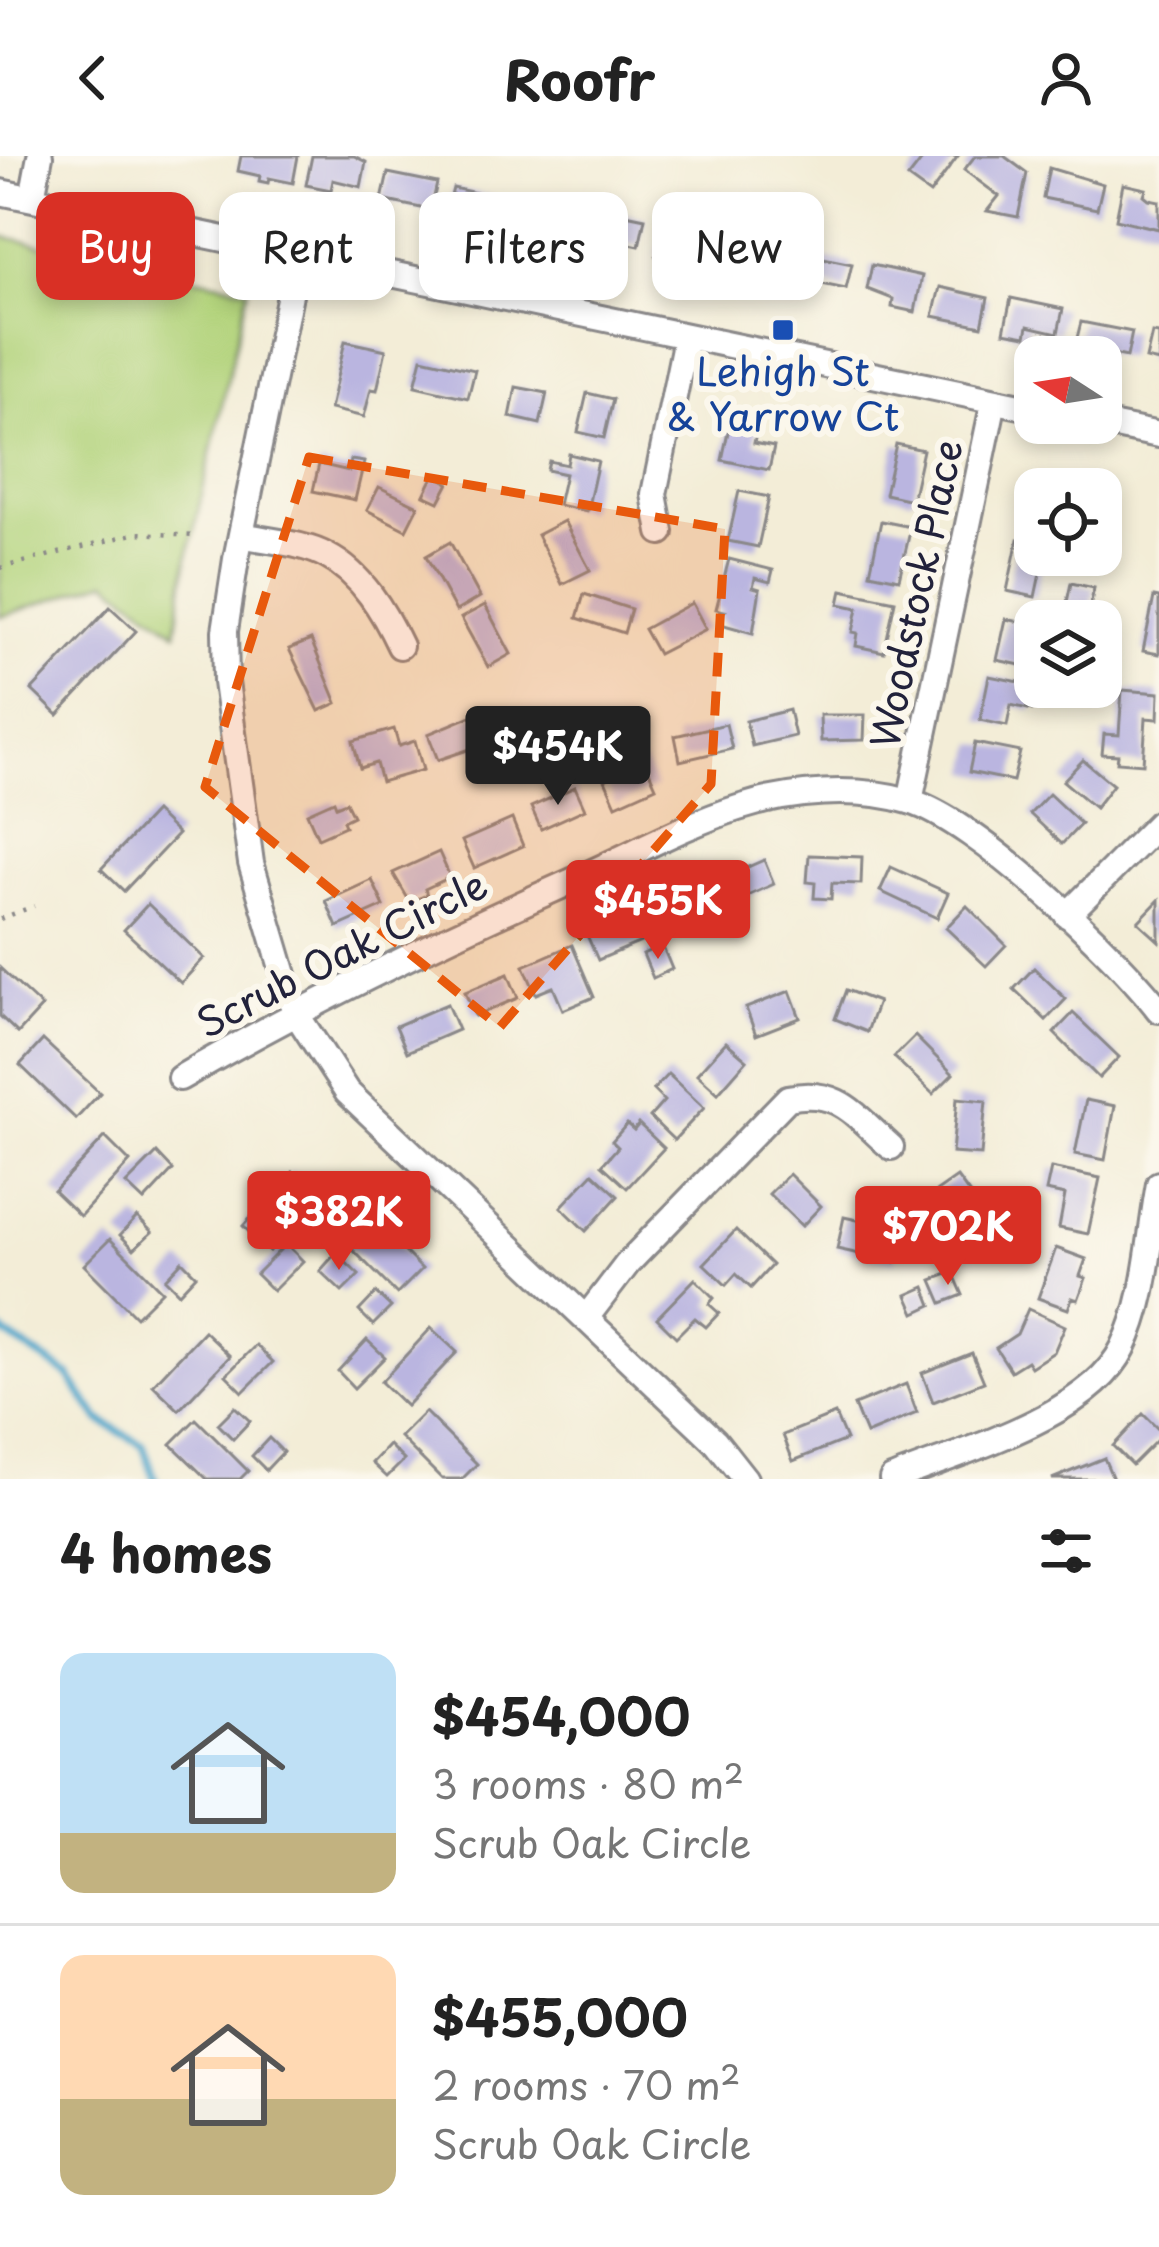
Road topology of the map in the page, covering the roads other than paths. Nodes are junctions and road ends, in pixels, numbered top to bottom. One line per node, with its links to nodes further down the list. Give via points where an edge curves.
1 (40, 156): 3 (street)
2 (0, 192): 3 (street)
3 (32, 198): 4 (street)
4 (219, 238)
5 (395, 276): 7 (street)
6 (289, 300): 13 (street)
7 (686, 338): 8 (street); 12 (street, via 654,494)
8 (994, 400): 9 (street); 15 (street, Woodstock Place)
9 (1014, 404)
10 (1122, 427): 11 (street)
11 (1159, 435)
12 (661, 532)
13 (242, 535): 14 (street, via 326,554 385,614); 19 (street, via 225,632 226,682 251,863)
14 (400, 646)
15 (910, 801): 17 (street, Scrub Oak Circle, via 982,843); 19 (street, Scrub Oak Circle, via 794,795 736,808)
16 (1159, 823): 17 (street)
17 (1067, 915): 18 (street, Scrub Oak Circle)
18 (1159, 1010)
19 (295, 1012): 20 (street, Scrub Oak Circle); 23 (street, via 347,1092)
20 (180, 1078)
21 (891, 1147): 23 (street, via 835,1098 788,1098 628,1263)
22 (1159, 1184): 25 (street, via 1136,1312 1100,1381 1069,1406)
23 (586, 1318): 24 (street)
24 (745, 1479)
25 (892, 1479)

